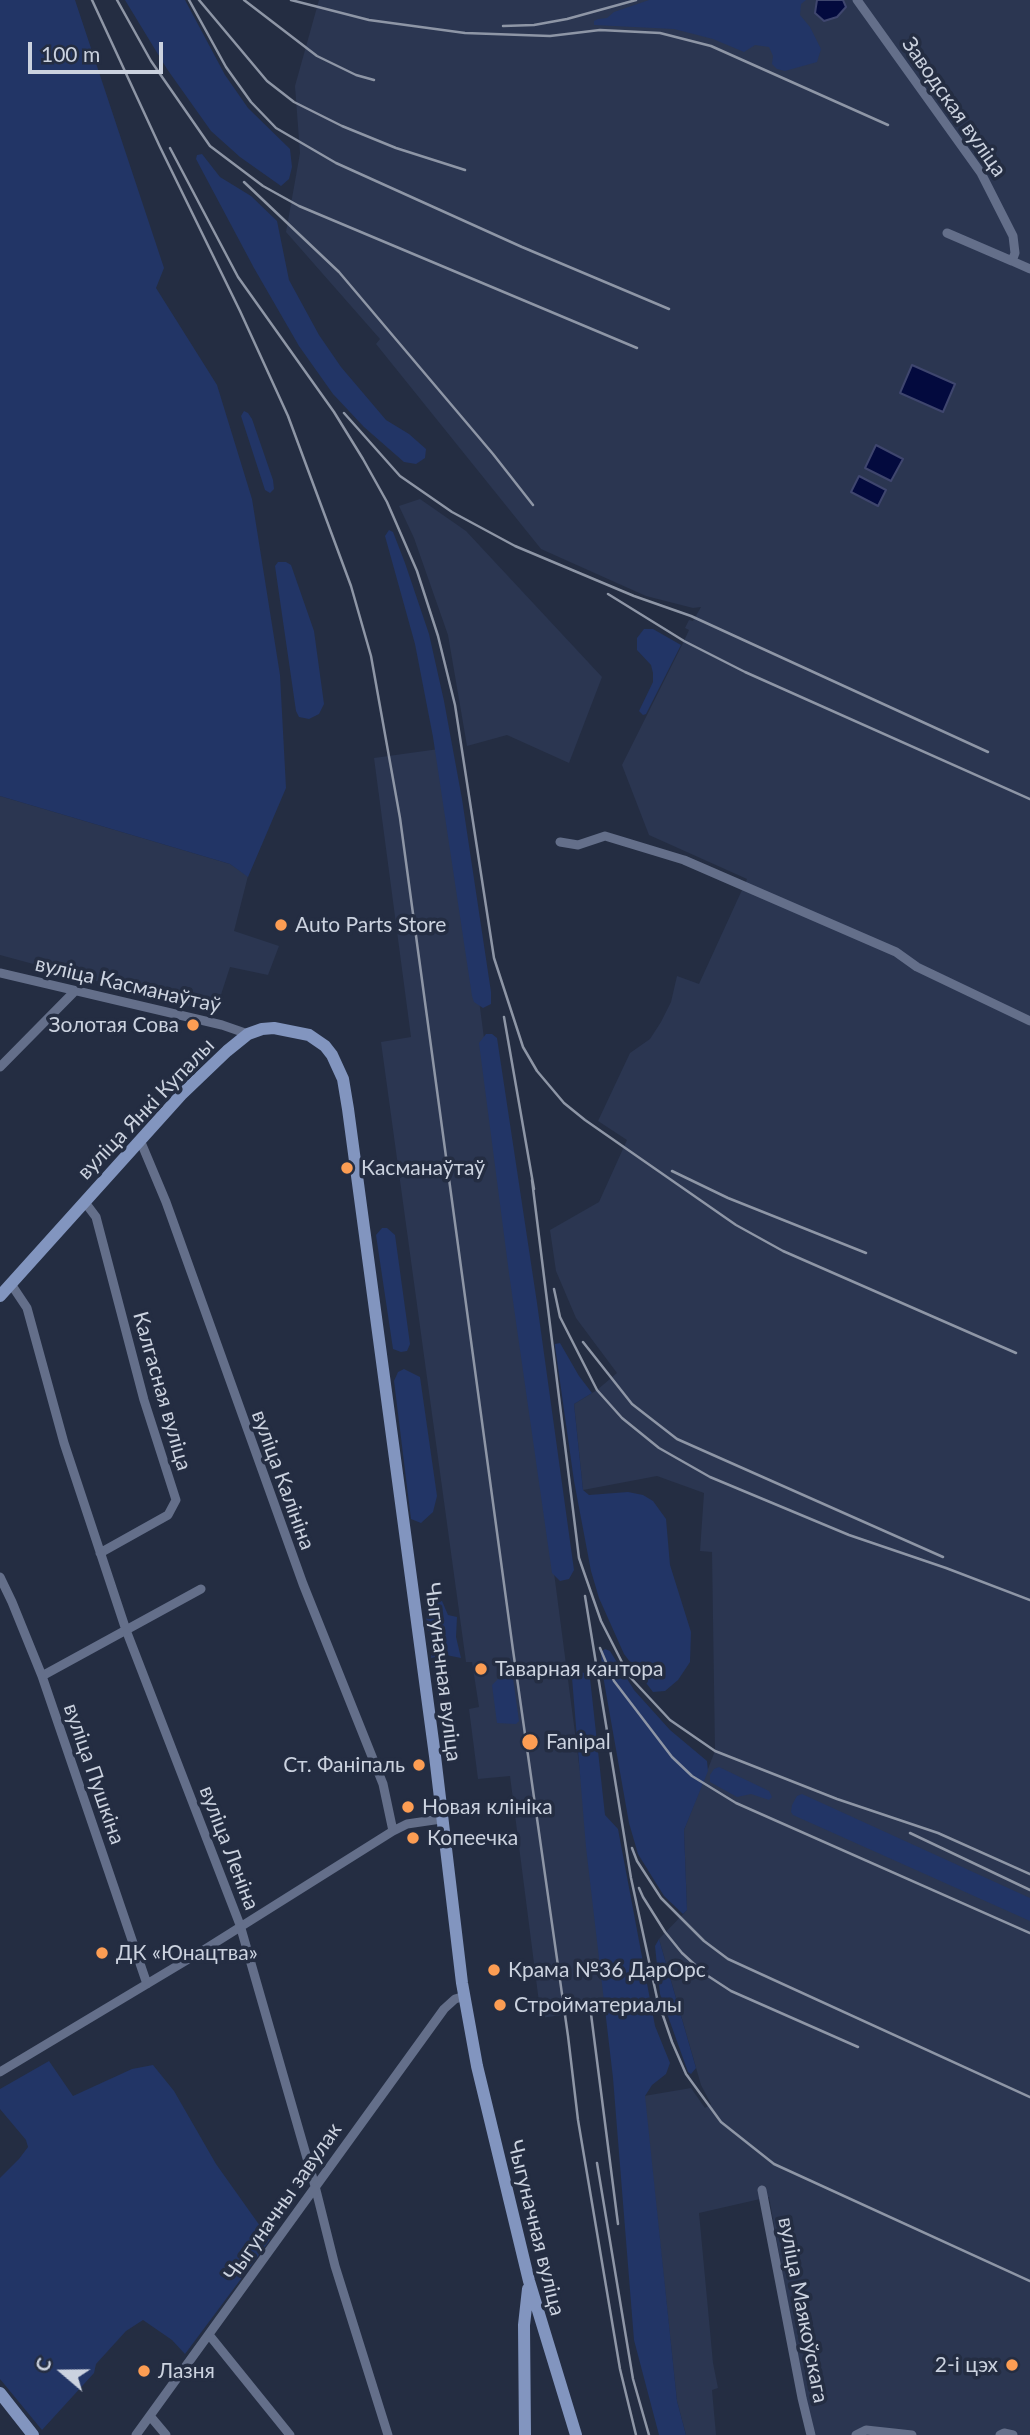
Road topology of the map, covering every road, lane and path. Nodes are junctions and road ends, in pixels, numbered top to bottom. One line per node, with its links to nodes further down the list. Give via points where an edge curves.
1 (857, 0): 3 (street, Заводская вуліца, via 981,173 1013,236)
2 (947, 233): 3 (street)
3 (1012, 261): 4 (street)
4 (1030, 269)
5 (561, 842): 8 (street, via 578,845 605,836 684,860 896,952 917,967)
6 (0, 973): 7 (street, вуліца Касманаўтаў)
7 (74, 992): 9 (street, вуліца Касманаўтаў); 10 (street)
8 (1030, 1021)
9 (248, 1034): 11 (street, вуліца Янкі Купалы); 20 (street, Чыгуначная вуліца, via 274,1028 309,1035 329,1050 345,1089)
10 (0, 1067)
11 (140, 1140): 12 (street, вуліца Янкі Купалы); 21 (street, вуліца Калініна, via 303,1584 383,1784)
12 (85, 1201): 13 (street, вуліца Янкі Купалы); 15 (street, Калгасная вуліца, via 96,1217 144,1400 176,1500 168,1515)
13 (11, 1284): 14 (street, вуліца Янкі Купалы); 15 (street, вуліца Леніна, via 27,1308)
14 (0, 1296)
15 (100, 1553): 18 (street, вуліца Леніна)
16 (0, 1577): 19 (street, вуліца Пушкіна)
17 (201, 1589): 18 (street)
18 (125, 1630): 19 (street); 22 (street, вуліца Леніна)
19 (42, 1676): 23 (street, вуліца Пушкіна)
20 (442, 1819): 21 (street); 24 (street, Чыгуначная вуліца)
21 (393, 1831): 22 (street)
22 (240, 1925): 23 (street); 26 (street, вуліца Леніна)
23 (147, 1984): 25 (street)
24 (465, 1996): 26 (street, Чыгуначны завулак, via 444,2009); 28 (street, Чыгуначная вуліца)
25 (0, 2072)
26 (315, 2186): 31 (street, Чыгуначны завулак); 38 (street, вуліца Леніна)
27 (762, 2190): 41 (street, вуліца Маякоўскага)
28 (529, 2281): 29 (street, Чыгуначная вуліца); 30 (street)
29 (540, 2321): 30 (street); 40 (street, Чыгуначная вуліца)
30 (524, 2325): 39 (street)
31 (210, 2336): 33 (street, Чыгуначны завулак); 37 (street)
32 (0, 2393): 34 (street)
33 (150, 2416): 35 (street, Чыгуначны завулак); 36 (street)
34 (33, 2435)
35 (136, 2435)
36 (166, 2435)
37 (290, 2435)
38 (388, 2435)
39 (525, 2435)
40 (576, 2435)
41 (811, 2435)
42 (856, 2435): 43 (street, via 866,2430)
43 (912, 2435)
44 (1000, 2435): 45 (street)
45 (1013, 2435)

